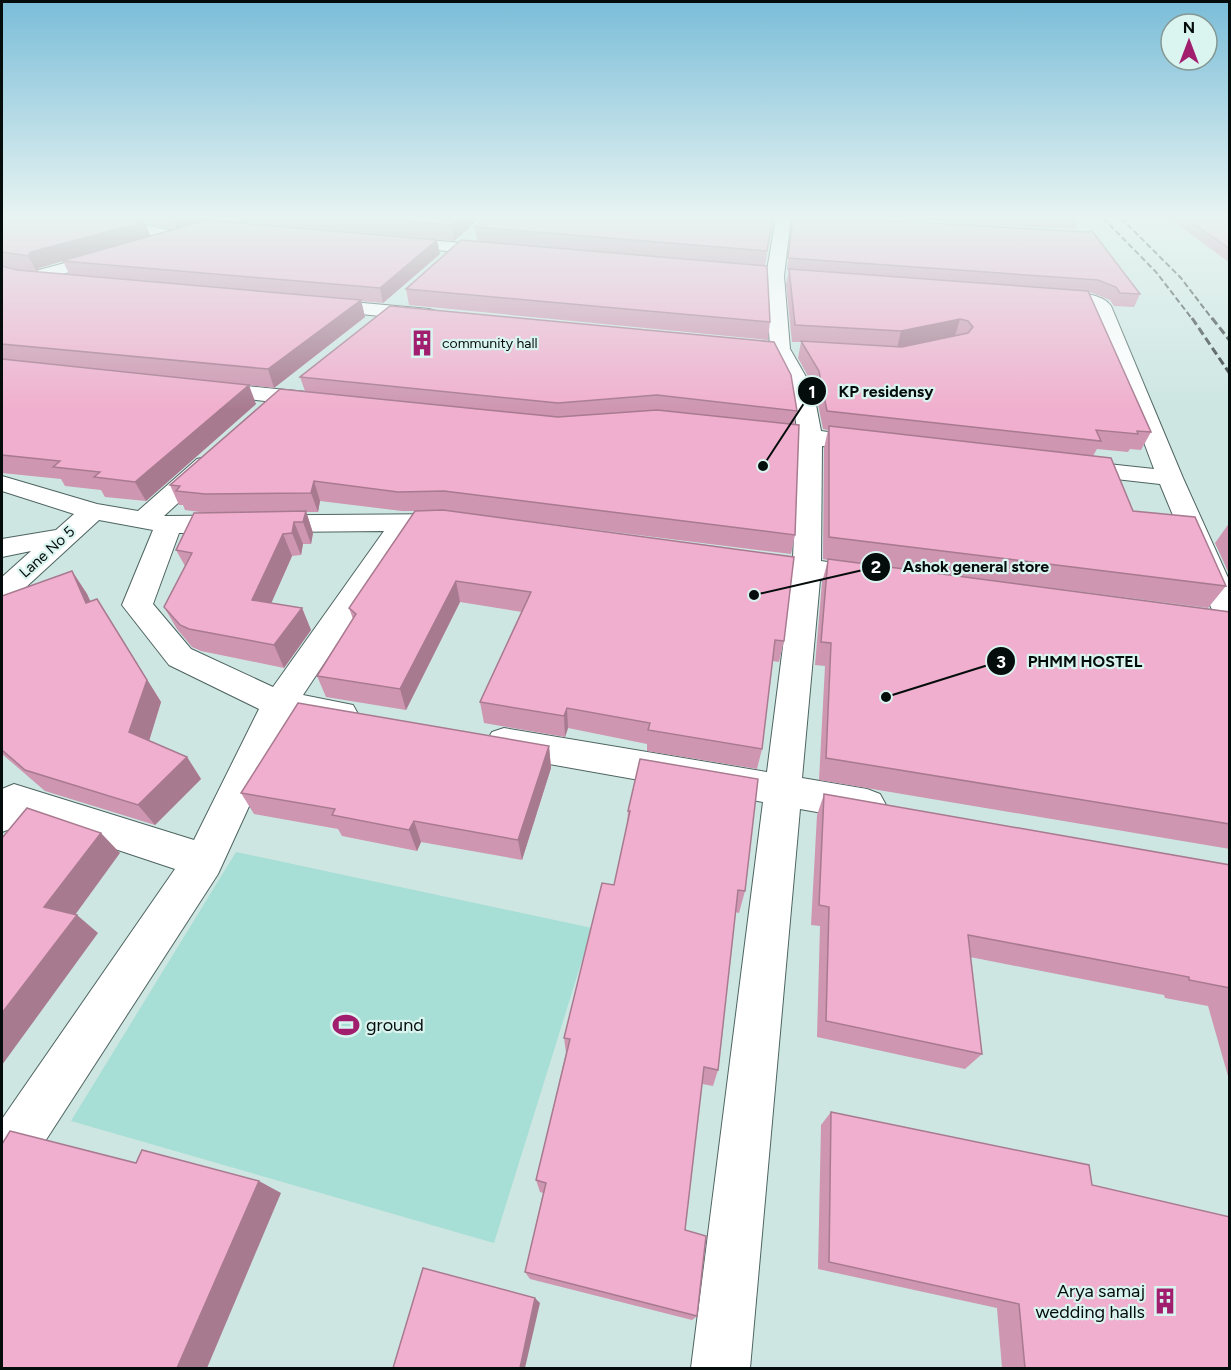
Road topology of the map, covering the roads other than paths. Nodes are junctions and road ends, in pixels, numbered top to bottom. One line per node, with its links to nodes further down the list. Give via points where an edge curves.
1 (60, 282): 3 (street)
2 (779, 282): 13 (street, via 779,349 802,389)
3 (73, 283)
4 (406, 295): 7 (street)
5 (1033, 296): 17 (street, via 1092,301 1102,306)
6 (306, 304): 7 (street)
7 (388, 311): 8 (street); 9 (street)
8 (447, 317)
9 (361, 332)
10 (188, 387): 11 (street)
11 (339, 402)
12 (739, 429): 13 (street)
13 (810, 437): 14 (street); 26 (street)
14 (891, 446)
15 (222, 450): 20 (street)
16 (1054, 465): 17 (street)
17 (1170, 478): 29 (street)
18 (2, 483): 19 (street)
19 (93, 511): 20 (street); 23 (street, Lane No 5)
20 (157, 522): 21 (street); 30 (street, via 137,605 180,657)
21 (404, 522): 22 (street, via 447,521); 30 (street)
22 (482, 526)
23 (64, 537): 24 (street); 28 (street, Lane No 5)
24 (2, 548)
25 (726, 558): 26 (street)
26 (807, 569): 27 (street); 33 (street)
27 (901, 581)
28 (2, 593)
29 (1222, 620)
30 (279, 704): 31 (street); 36 (street)
31 (373, 720)
32 (467, 736): 33 (street)
33 (784, 791): 35 (street); 38 (street)
34 (6, 799): 36 (street)
35 (902, 811)
36 (204, 861): 37 (street)
37 (2, 1162)
38 (720, 1368)

